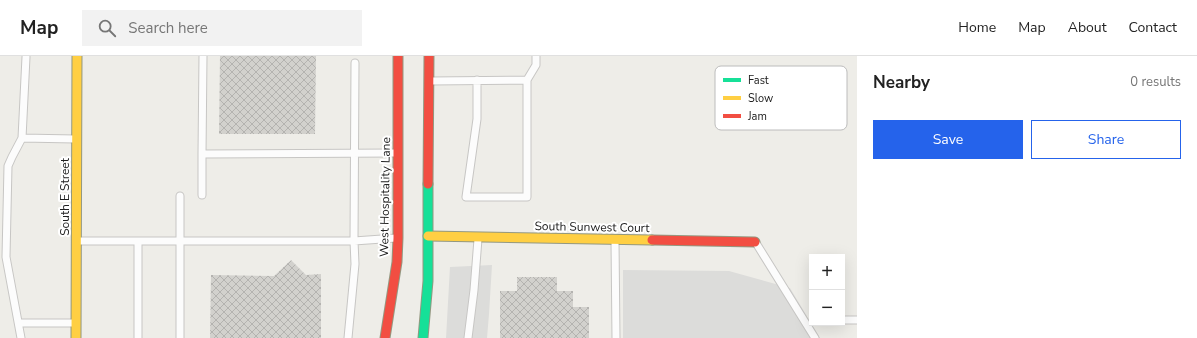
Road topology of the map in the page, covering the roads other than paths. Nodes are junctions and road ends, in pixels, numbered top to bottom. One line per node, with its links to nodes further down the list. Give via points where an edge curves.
1 (26, 56): 11 (lane)
2 (77, 56): 12 (main road, South E Street)
3 (202, 56): 15 (lane)
4 (398, 56): 14 (main road, West Hospitality Lane)
5 (429, 56): 10 (main road)
6 (536, 56): 9 (lane, via 536,65)
7 (355, 63): 13 (lane)
8 (477, 80): 9 (lane); 9 (lane, via 477,119 466,197 527,198); 10 (lane)
9 (527, 80)
10 (429, 81): 18 (main road)
11 (22, 138): 12 (lane); 31 (lane, via 8,166 6,257)
12 (77, 139): 22 (main road, South E Street)
13 (354, 153): 14 (lane); 15 (lane); 25 (lane)
14 (398, 153): 20 (main road, West Hospitality Lane)
15 (202, 154): 17 (lane)
16 (180, 196): 24 (lane)
17 (202, 196)
18 (428, 236): 19 (main road, South Sunwest Court); 39 (main road, via 428,281)
19 (478, 237): 21 (main road, South Sunwest Court); 40 (lane)
20 (398, 238): 25 (lane); 38 (main road, West Hospitality Lane, via 397,262)
21 (615, 239): 26 (main road, South Sunwest Court); 41 (lane)
22 (77, 240): 23 (lane); 32 (main road, South E Street)
23 (138, 241): 24 (lane); 35 (lane)
24 (180, 241): 25 (lane); 36 (lane)
25 (354, 241): 37 (lane, via 355,264)
26 (755, 242): 29 (lane)
27 (845, 320): 28 (lane)
28 (857, 320)
29 (804, 321): 30 (lane); 42 (lane)
30 (809, 321)
31 (19, 323): 32 (lane); 33 (lane)
32 (76, 323): 34 (main road, South E Street)
33 (21, 338)
34 (76, 338)
35 (138, 338)
36 (180, 338)
37 (348, 338)
38 (385, 338)
39 (423, 338)
40 (468, 338)
41 (616, 338)
42 (814, 338)

